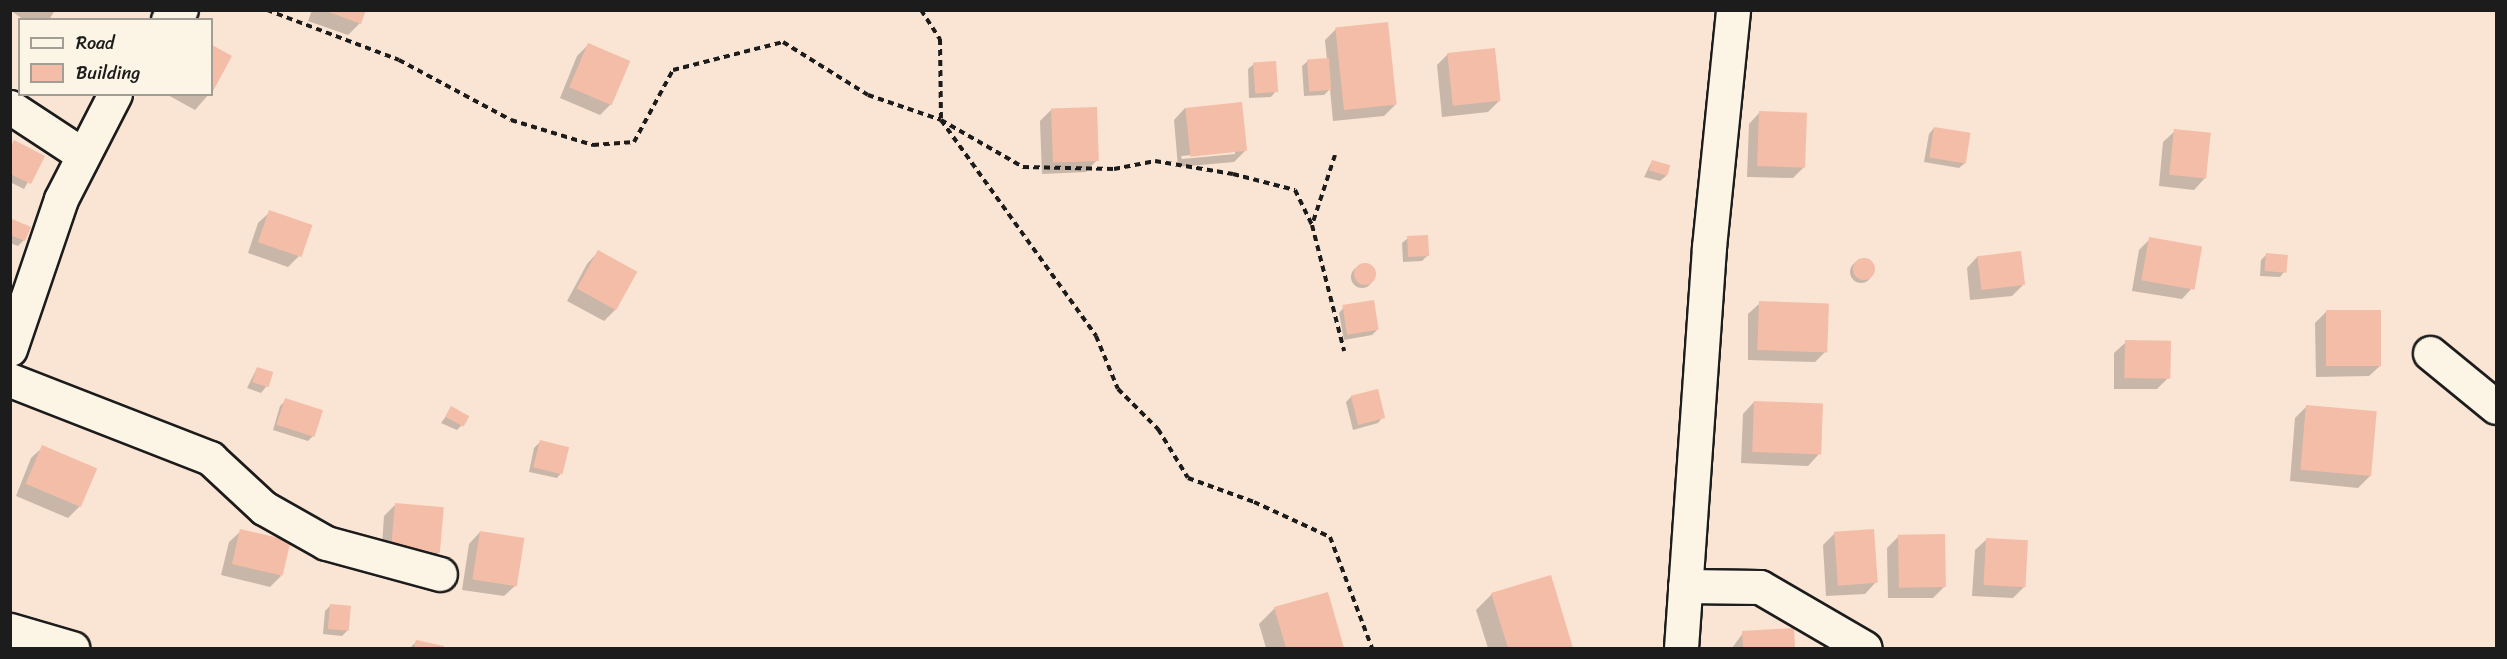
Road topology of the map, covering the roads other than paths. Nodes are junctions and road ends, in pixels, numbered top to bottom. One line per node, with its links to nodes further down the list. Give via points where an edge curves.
1 (1733, 10): 10 (street, via 1709,247)
2 (114, 96): 4 (street)
3 (10, 107): 4 (street)
4 (83, 155): 5 (street, via 57,209)
5 (10, 349)
6 (2430, 353): 8 (street)
7 (10, 380): 9 (street, via 210,458 264,508 326,543)
8 (2496, 407)
9 (440, 574)
10 (1685, 586): 13 (street); 14 (street, via 1760,587)
11 (13, 637): 12 (street)
12 (72, 648)
13 (1681, 648)
14 (1865, 648)

